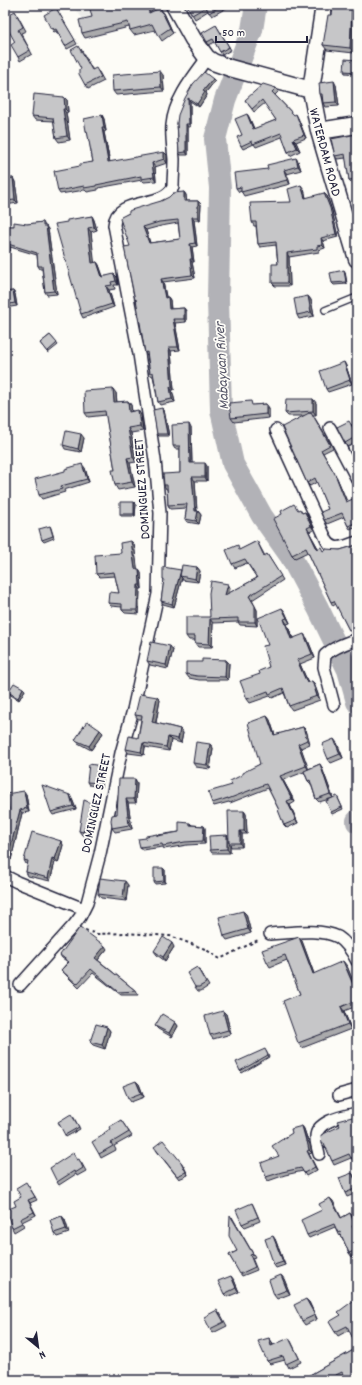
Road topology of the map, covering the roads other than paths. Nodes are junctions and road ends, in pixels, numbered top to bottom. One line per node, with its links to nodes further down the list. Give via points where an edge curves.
1 (174, 5): 3 (main road)
2 (324, 5): 4 (main road, WATERDAM ROAD)
3 (207, 58): 4 (main road, via 230,68); 17 (street, DOMINGUEZ STREET, via 179,100 175,112 172,125 174,161 171,191 164,196 126,209 116,214 115,218 122,269 140,354 155,460 160,513 160,561 158,594 140,680 120,753 100,854)
4 (311, 90): 6 (main road, WATERDAM ROAD)
5 (357, 125): 6 (main road)
6 (319, 131): 7 (main road, WATERDAM ROAD)
7 (357, 256)
8 (357, 297): 9 (lane)
9 (325, 310)
10 (330, 428): 12 (street)
11 (276, 430): 13 (street, via 327,541 337,548)
12 (357, 479)
13 (357, 542)
14 (357, 639): 15 (street, via 325,655 324,667)
15 (334, 705)
16 (5, 876): 17 (street)
17 (84, 909): 20 (street, DOMINGUEZ STREET, via 74,925)
18 (270, 934): 19 (street, via 320,932 338,937 352,951)
19 (357, 961)
20 (20, 985)
21 (357, 1090): 22 (street)
22 (339, 1095)
23 (357, 1113): 24 (street, via 335,1118 317,1130)
24 (319, 1154)

